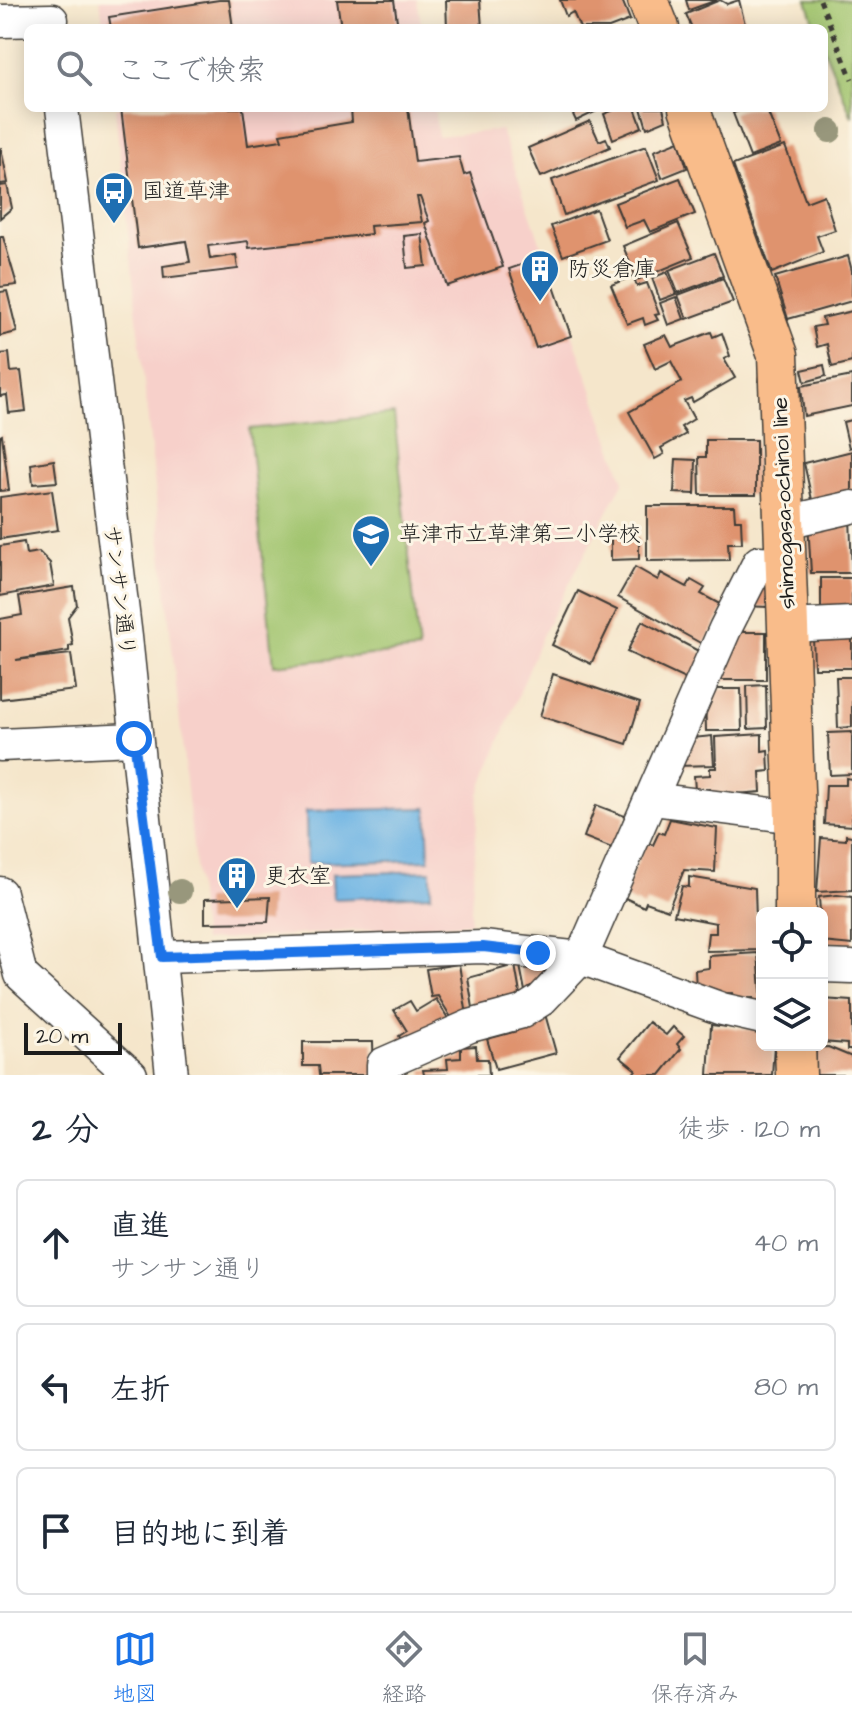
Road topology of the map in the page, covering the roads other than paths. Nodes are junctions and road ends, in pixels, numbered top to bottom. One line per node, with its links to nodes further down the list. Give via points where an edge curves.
1 (648, 0): 4 (main road)
2 (52, 16): 3 (street)
3 (0, 21)
4 (657, 24)
5 (62, 112): 12 (street, サンサン通り)
6 (690, 112): 8 (main road, shimogasa-ochinoi line, via 778,355)
7 (852, 507): 8 (street)
8 (786, 522): 9 (main road, shimogasa-ochinoi line)
9 (786, 564): 11 (main road, shimogasa-ochinoi line); 14 (street, via 759,562)
10 (852, 623): 11 (street)
11 (788, 626): 15 (main road, shimogasa-ochinoi line)
12 (134, 739): 13 (street); 18 (street, サンサン通り)
13 (0, 745)
14 (652, 799): 15 (street); 19 (street)
15 (795, 817): 17 (main road, shimogasa-ochinoi line)
16 (0, 893): 24 (street, via 21,975)
17 (795, 907)
18 (162, 957): 19 (street, via 483,947); 25 (street, サンサン通り)
19 (581, 958): 22 (street); 26 (street, via 522,1012 417,1048 383,1064)
20 (828, 966): 21 (street)
21 (852, 967)
22 (756, 1017)
23 (795, 1051): 27 (main road)
24 (131, 1075)
25 (172, 1075)
26 (383, 1075)
27 (796, 1075)

